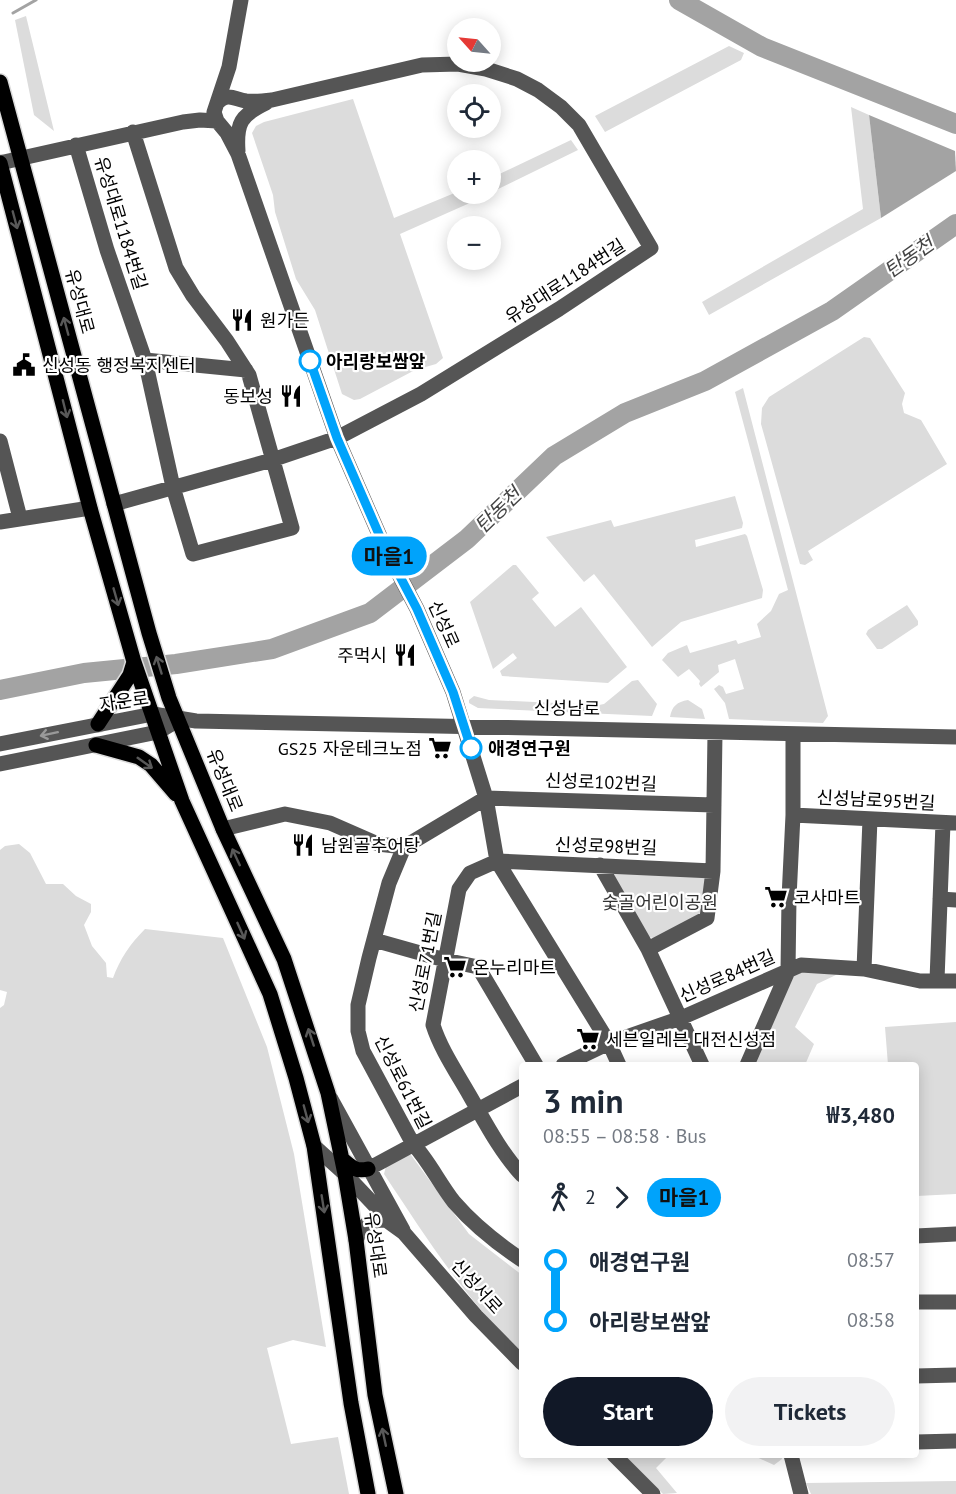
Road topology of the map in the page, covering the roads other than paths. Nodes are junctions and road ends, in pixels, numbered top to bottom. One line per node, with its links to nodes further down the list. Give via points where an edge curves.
1 (241, 0): 2 (street)
2 (228, 74): 4 (street, via 247,94); 5 (street); 6 (street); 7 (street)
3 (0, 82): 11 (main road, 유성대로)
4 (266, 102): 5 (street, via 248,102); 10 (street, via 245,126); 15 (street, 유성대로1184번길, via 422,65 458,64 518,79 538,90 579,124 651,248 421,394)
5 (240, 109): 6 (street, via 225,97); 6 (street, via 230,128); 10 (street)
6 (217, 114): 7 (street); 10 (street, 신성로)
7 (200, 117): 8 (street, 유성대로1184번길); 10 (street)
8 (133, 132): 9 (street, 유성대로1184번길); 14 (street, 유성대로1184번길, via 176,268)
9 (76, 145): 11 (street, 유성대로1184번길); 13 (street, 유성대로1184번길)
10 (235, 146): 15 (street, 신성로)
11 (20, 158): 12 (street, 유성대로1184번길); 19 (main road, 유성대로, one-way to 11)
12 (0, 163): 20 (main road, one-way to 20)
13 (145, 360): 14 (street); 18 (street, 유성대로1184번길)
14 (246, 370): 17 (street, 유성대로1184번길)
15 (337, 438): 17 (street, 유성대로1184번길); 27 (street, 신성로, via 385,548 417,609)
16 (0, 441): 21 (street)
17 (272, 460): 18 (street, 유성대로1184번길); 18 (street, 유성대로1184번길, via 292,528 193,554)
18 (173, 487): 19 (street, 유성대로1184번길)
19 (114, 504): 25 (main road, 유성대로, one-way to 19, via 149,633)
20 (90, 507): 21 (street); 23 (main road, one-way to 23)
21 (20, 518): 22 (street)
22 (0, 522)
23 (134, 662): 24 (main road); 26 (main road, via 130,675)
24 (150, 708): 25 (street, 자운로); 26 (street, 자운로); 28 (main road)
25 (178, 720): 27 (street, 신성남로); 28 (street, 자운로); 41 (main road, 유성대로)
26 (98, 724): 32 (street, 자운로, one-way to 32)
27 (465, 726): 29 (street, 신성남로); 35 (street, 신성로)
28 (158, 732): 33 (street, 자운로); 36 (main road)
29 (715, 733): 30 (street, 신성남로); 37 (street)
30 (793, 735): 31 (street, 신성남로); 38 (street)
31 (956, 737)
32 (0, 744)
33 (96, 744): 34 (street, 자운로); 36 (main road, one-way to 36, via 139,757)
34 (0, 764)
35 (486, 798): 37 (street, 신성로102번길); 42 (street); 43 (street, 신성로)
36 (182, 801): 66 (main road, one-way to 66, via 270,994)
37 (714, 805): 45 (street)
38 (793, 815): 39 (street, 신성남로95번길); 52 (street)
39 (870, 819): 40 (street, 신성남로95번길); 51 (street)
40 (949, 823): 46 (street)
41 (223, 829): 42 (street, via 285,814 330,823 378,844); 63 (main road, 유성대로, one-way to 41, via 284,959)
42 (404, 847): 48 (street, 신성로61번길, via 389,883)
43 (497, 861): 44 (street, 신성로98번길); 50 (street, 신성로71번길, via 470,873 459,889); 56 (street, 신성로)
44 (600, 865): 45 (street, 신성로98번길); 49 (street)
45 (713, 871): 49 (street, via 706,918)
46 (940, 899): 47 (street); 53 (street)
47 (956, 900)
48 (374, 940): 50 (street); 65 (street, 신성로61번길, via 358,1005 358,1031 363,1051)
49 (648, 949): 55 (street)
50 (445, 960): 57 (street, via 478,967); 64 (street, 신성로71번길, via 433,1025 438,1041)
51 (864, 969): 52 (street, 신성로84번길, via 801,965); 53 (street, 신성로84번길, via 907,980)
52 (788, 971): 55 (street, 신성로84번길); 61 (street)
53 (937, 980): 54 (street, 신성로84번길)
54 (956, 981)
55 (681, 1018): 56 (street, 신성로84번길); 60 (street)
56 (609, 1043): 58 (street, 신성로84번길); 59 (street, 신성로)
57 (534, 1062)
58 (569, 1062)
59 (618, 1062)
60 (701, 1062)
61 (748, 1062)
62 (519, 1088): 64 (street)
63 (328, 1093): 67 (main road, 유성대로); 68 (street)
64 (478, 1110): 65 (street); 69 (street, 신성로71번길)
65 (413, 1144): 68 (street); 76 (street, 신성로61번길, via 455,1203)
66 (314, 1146): 70 (street); 86 (main road, one-way to 86)
67 (342, 1159): 68 (main road, via 352,1169); 70 (main road, 유성대로)
68 (368, 1168): 72 (street)
69 (519, 1171)
70 (345, 1174): 71 (street); 75 (main road, 유성대로)
71 (386, 1220): 72 (street); 75 (street, via 367,1222)
72 (405, 1233): 79 (street, 신성서로)
73 (956, 1234): 74 (street)
74 (919, 1236)
75 (356, 1240): 87 (main road, 유성대로, one-way to 75, via 375,1395)
76 (519, 1258)
77 (919, 1302): 78 (street)
78 (956, 1302)
79 (519, 1360)
80 (956, 1375): 81 (street)
81 (919, 1376)
82 (956, 1441): 83 (street)
83 (919, 1442)
84 (617, 1458): 88 (street)
85 (792, 1458): 89 (street)
86 (368, 1494)
87 (396, 1494)
88 (653, 1494)
89 (801, 1494)

